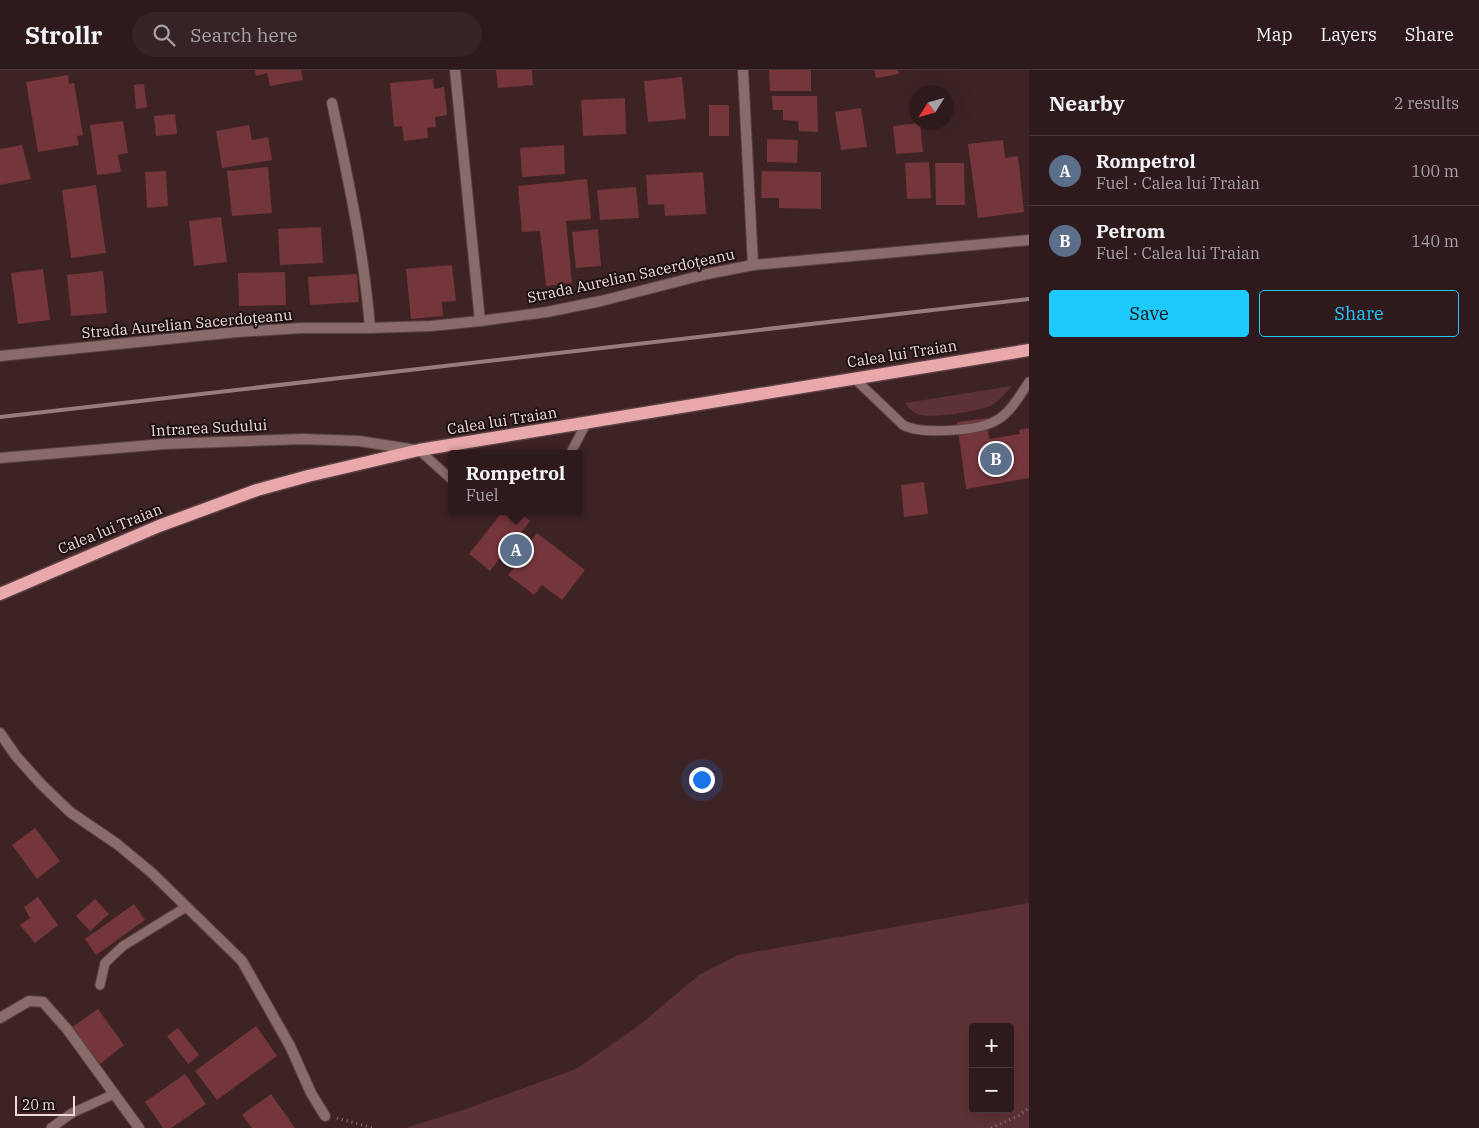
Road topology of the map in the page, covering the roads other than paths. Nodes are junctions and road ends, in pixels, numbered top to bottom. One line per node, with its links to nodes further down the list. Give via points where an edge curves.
1 (455, 70): 6 (street)
2 (743, 70): 5 (street)
3 (332, 103): 7 (street, via 355,210)
4 (1029, 240): 5 (street, Strada Aurelian Sacerdoțeanu)
5 (753, 265): 6 (street, Strada Aurelian Sacerdoțeanu, via 601,301)
6 (480, 321): 7 (street, Strada Aurelian Sacerdoțeanu)
7 (370, 328): 9 (street, Strada Aurelian Sacerdoțeanu, via 246,331)
8 (1029, 350): 10 (main road, Calea lui Traian)
9 (0, 356)
10 (854, 378): 11 (lane, via 903,426 923,432 954,431 998,420); 12 (main road, Calea lui Traian)
11 (1029, 382)
12 (586, 424): 13 (main road, Calea lui Traian); 14 (lane)
13 (419, 450): 15 (street, Intrarea Sudului, via 359,440 303,439 164,444); 16 (lane); 17 (main road, Calea lui Traian, via 257,490 159,526)
14 (572, 450)
15 (0, 458)
16 (448, 476)
17 (0, 594)
18 (0, 733): 19 (street, via 16,756 70,812 117,844)
19 (186, 907): 20 (lane, via 123,946 105,963); 23 (street, via 242,961)
20 (100, 985)
21 (0, 1018): 22 (street, via 29,1001 43,1002 67,1029)
22 (114, 1094): 24 (lane, via 72,1113); 25 (street)
23 (325, 1116)
24 (51, 1128)
25 (140, 1128)

